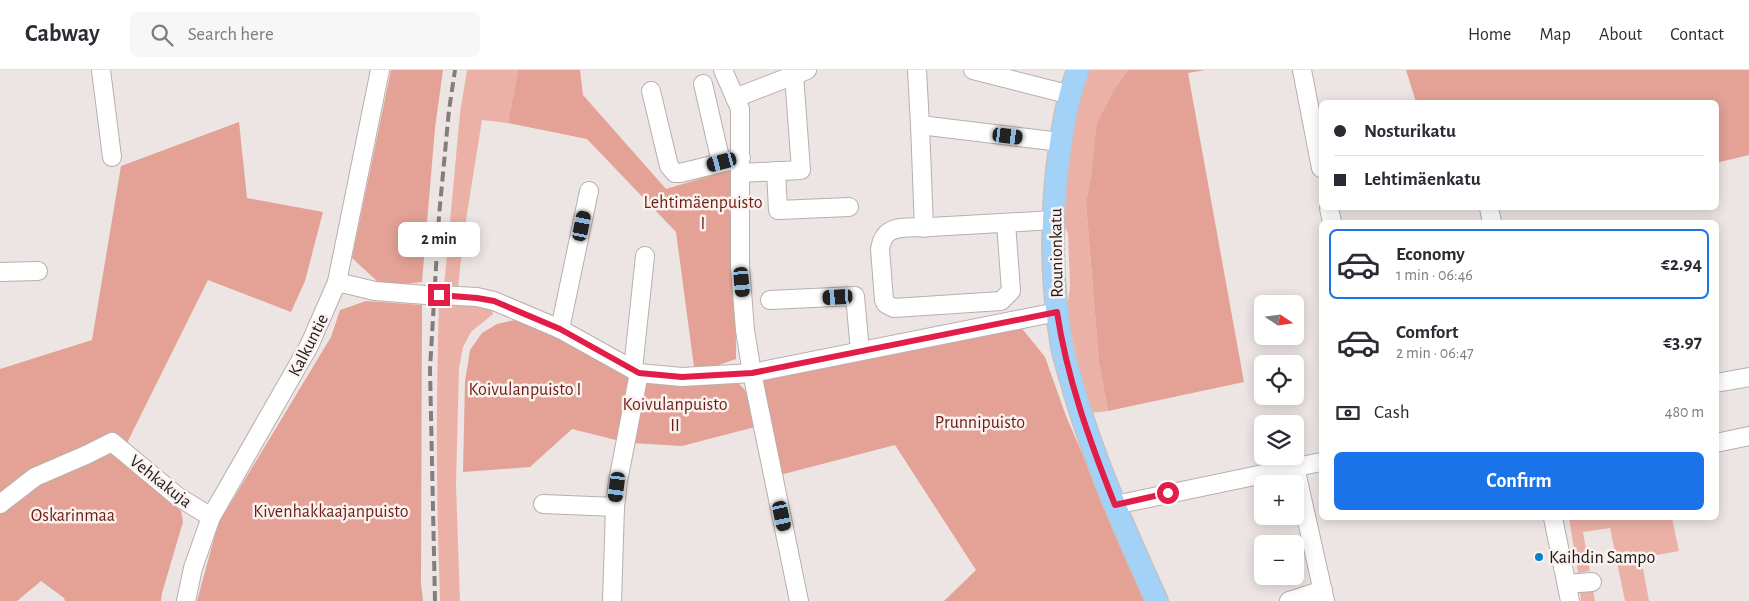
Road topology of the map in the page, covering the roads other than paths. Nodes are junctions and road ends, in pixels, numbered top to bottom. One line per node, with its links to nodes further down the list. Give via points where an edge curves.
1 (101, 70): 15 (street)
2 (380, 70): 28 (street, Kalkuntie)
3 (722, 70): 12 (street)
4 (917, 70): 13 (street)
5 (973, 70): 11 (street)
6 (1078, 70): 11 (main road, Rounionkatu)
7 (1302, 70): 16 (street)
8 (800, 72): 12 (street); 19 (street, via 801,170)
9 (703, 84): 17 (street)
10 (651, 91): 17 (street, via 671,170 680,173)
11 (1071, 95): 14 (main road, Rounionkatu)
12 (735, 98): 18 (street, via 740,109)
13 (920, 126): 14 (street); 24 (street)
14 (1060, 142): 22 (main road, Rounionkatu)
15 (112, 157)
16 (1319, 158)
17 (722, 162): 18 (street)
18 (741, 165): 19 (street); 34 (street, via 740,266)
19 (776, 171): 21 (street, via 778,210)
20 (589, 191): 31 (street)
21 (849, 207)
22 (1054, 220): 23 (street); 30 (main road, Rounionkatu)
23 (1006, 223): 24 (street); 24 (street, via 1011,290 1000,302 890,307 884,300 881,242 896,229)
24 (924, 228)
25 (645, 256): 33 (street)
26 (38, 270): 27 (street)
27 (0, 272)
28 (338, 282): 31 (street, via 376,291 494,301); 45 (street, Kalkuntie, via 309,346)
29 (770, 300): 32 (street, via 855,296)
30 (1057, 312): 32 (street); 43 (main road, Rounionkatu, via 1062,347 1085,427)
31 (560, 329): 33 (street)
32 (860, 351): 34 (street)
33 (636, 371): 34 (street, via 682,377); 44 (street)
34 (752, 373): 52 (street)
35 (1749, 377): 36 (street)
36 (1719, 382)
37 (1749, 436): 38 (street)
38 (1719, 442)
39 (1319, 462): 40 (street)
40 (1295, 467): 43 (street); 49 (street)
41 (0, 504): 45 (street, Vehkakuja, via 35,477 112,442 177,496)
42 (542, 504): 44 (street)
43 (1115, 505): 53 (main road, Rounionkatu)
44 (615, 507): 51 (street)
45 (211, 517): 50 (street, Kalkuntie, via 193,568)
46 (1553, 520): 48 (street)
47 (1592, 582): 48 (street)
48 (1568, 592)
49 (1324, 596): 54 (street)
50 (186, 601)
51 (612, 601)
52 (799, 601)
53 (1157, 601)
54 (1289, 601)

